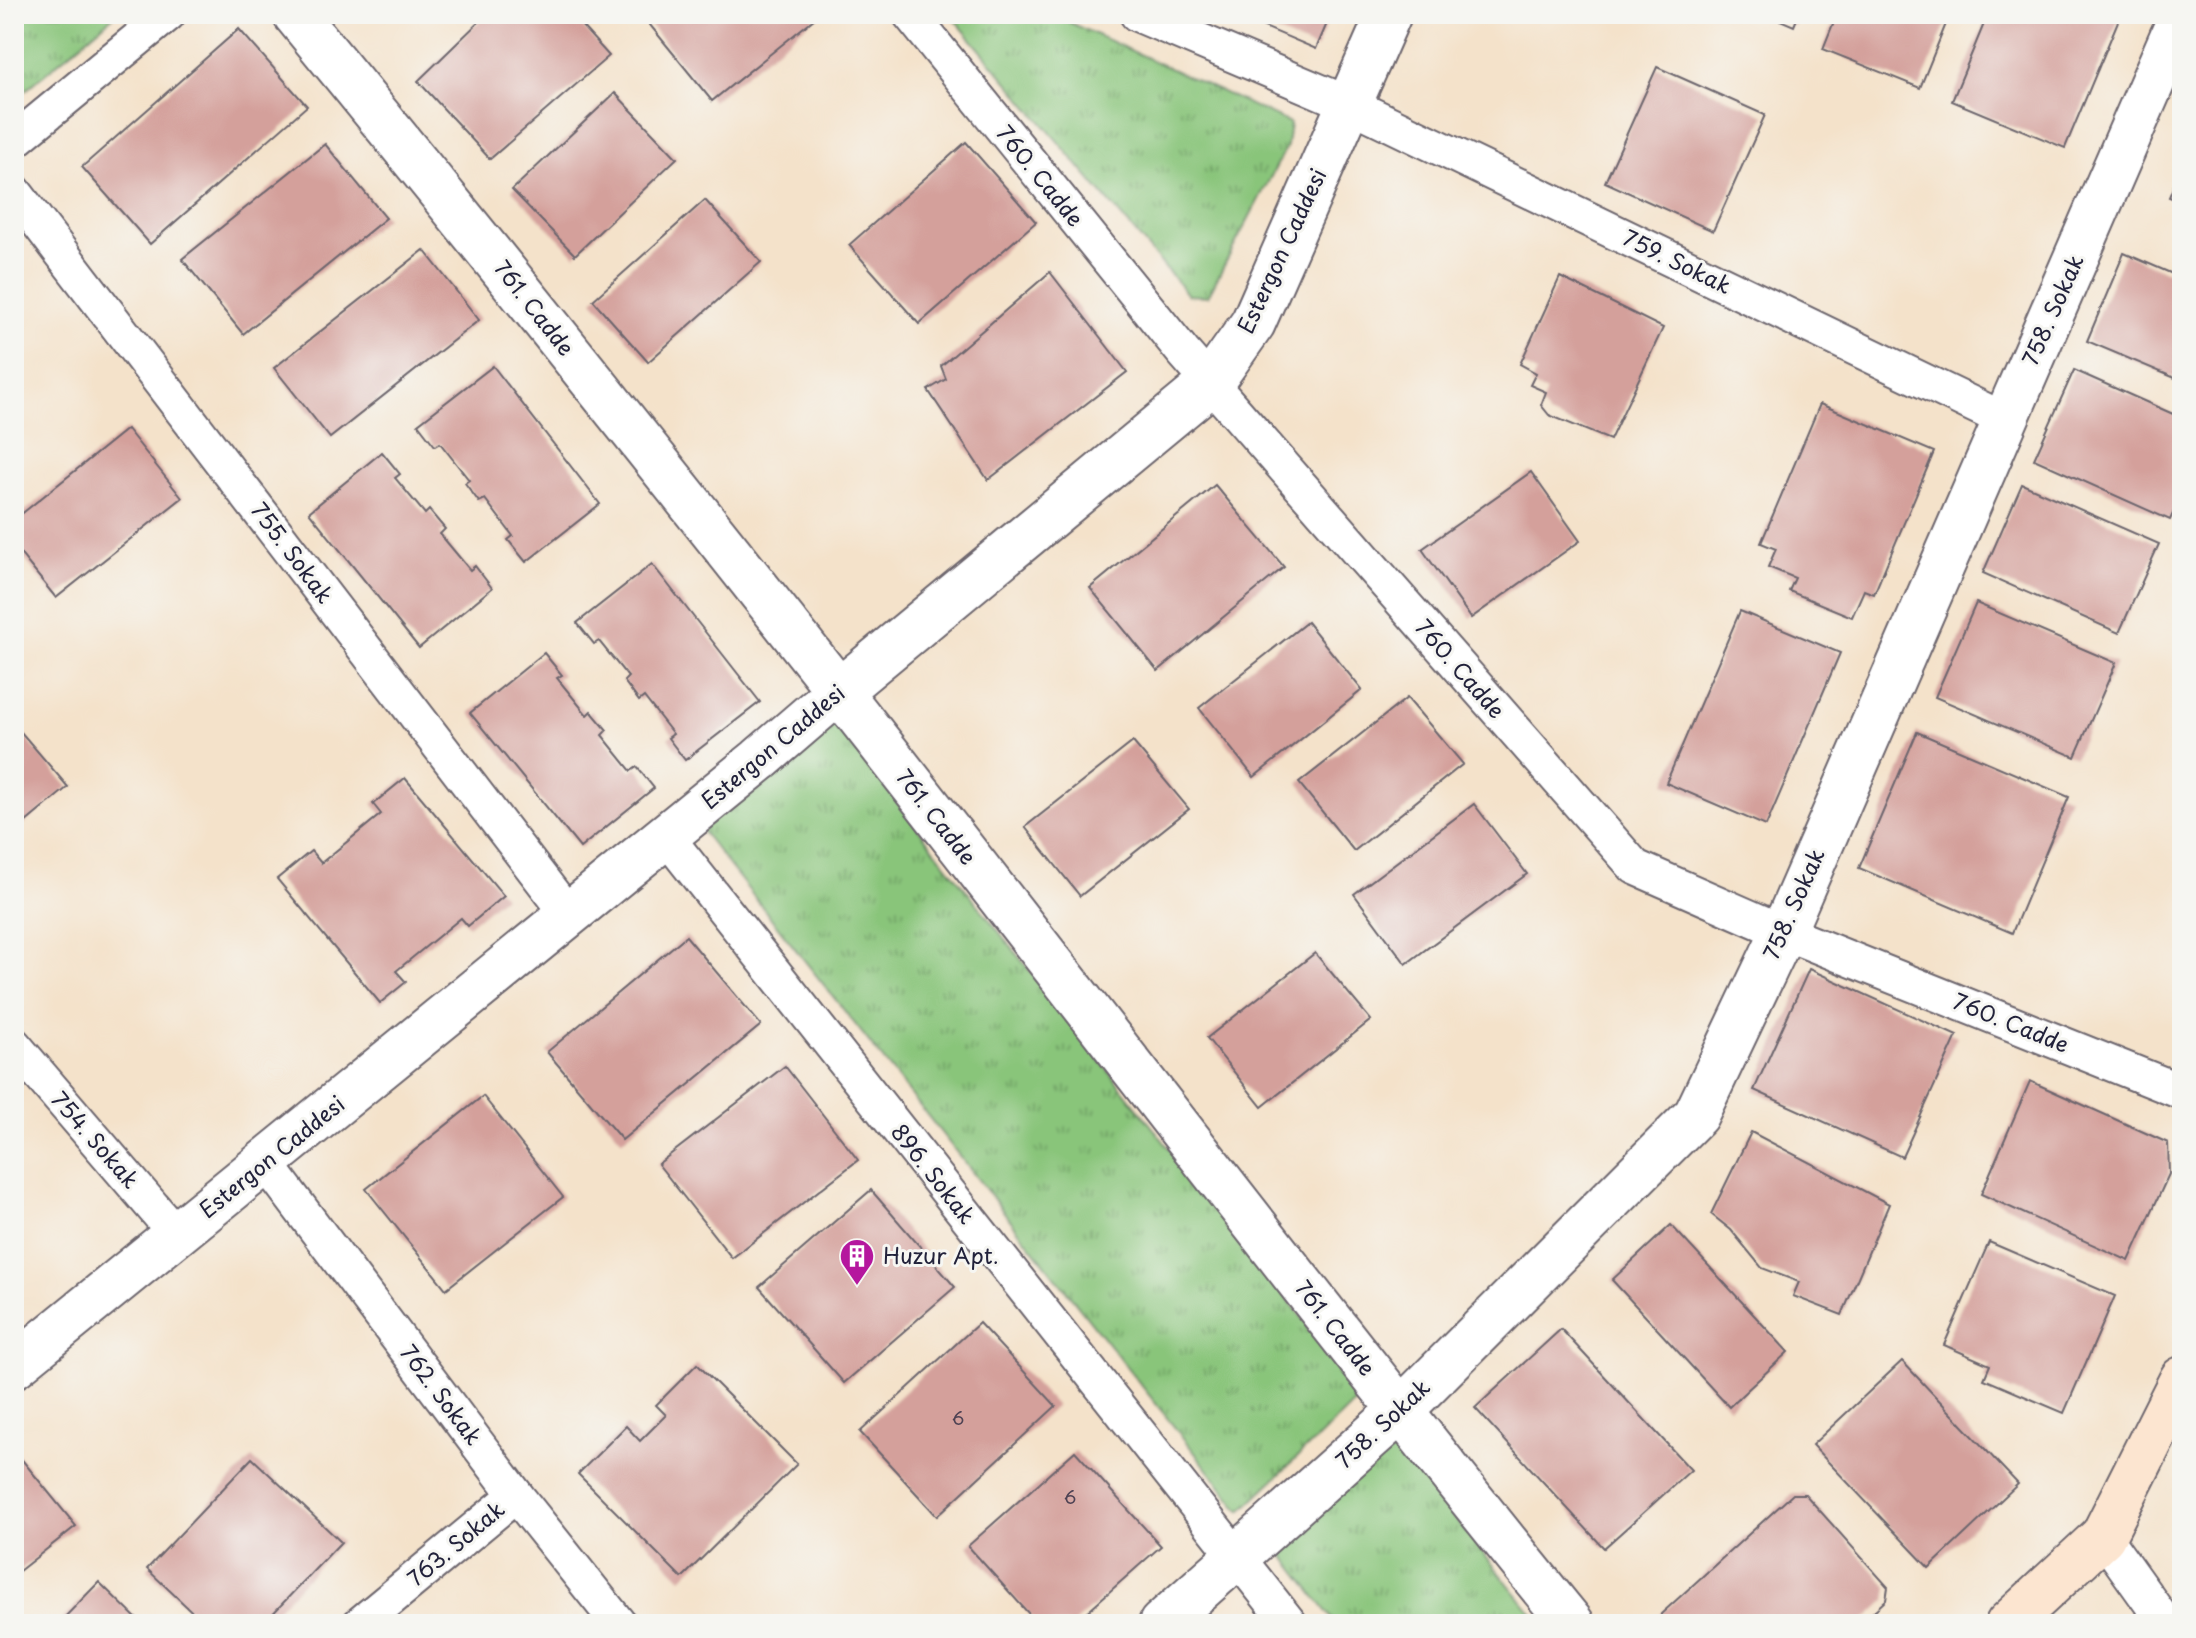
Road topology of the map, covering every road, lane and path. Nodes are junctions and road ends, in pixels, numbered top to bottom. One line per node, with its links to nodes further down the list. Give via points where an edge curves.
1 (168, 14): 8 (street)
2 (295, 14): 12 (street, 761. Cadde)
3 (910, 14): 10 (street, 760. Cadde)
4 (1137, 14): 7 (street, 759. Sokak)
5 (1389, 14): 7 (street, Estergon Caddesi)
6 (2182, 14): 11 (street, 758. Sokak)
7 (1349, 104): 10 (street, Estergon Caddesi, via 1253,323); 11 (street, 759. Sokak)
8 (14, 141)
9 (14, 191): 14 (street, 755. Sokak)
10 (1210, 384): 12 (street, Estergon Caddesi); 15 (street, 760. Cadde, via 1635,867)
11 (2005, 420): 15 (street, 758. Sokak)
12 (839, 691): 13 (street, Estergon Caddesi); 22 (street, 761. Cadde)
13 (666, 836): 14 (street, Estergon Caddesi); 25 (street, 896. Sokak)
14 (569, 915): 18 (street, Estergon Caddesi)
15 (1783, 932): 17 (street, 760. Cadde); 22 (street, 758. Sokak, via 1696,1115)
16 (14, 1045): 19 (street, 754. Sokak)
17 (2182, 1092)
18 (266, 1163): 19 (street, Estergon Caddesi); 23 (street, 762. Sokak)
19 (176, 1234): 20 (street, Estergon Caddesi)
20 (14, 1366)
21 (2182, 1379): 24 (main road)
22 (1400, 1411): 25 (street, 758. Sokak); 30 (street, 761. Cadde)
23 (516, 1495): 26 (street, 763. Sokak); 27 (street, 762. Sokak)
24 (2103, 1536): 31 (main road); 32 (street)
25 (1236, 1557): 28 (street, 758. Sokak); 29 (street, 896. Sokak)
26 (360, 1624)
27 (619, 1624)
28 (1161, 1624)
29 (1290, 1624)
30 (1572, 1624)
31 (2008, 1624)
32 (2166, 1624)

